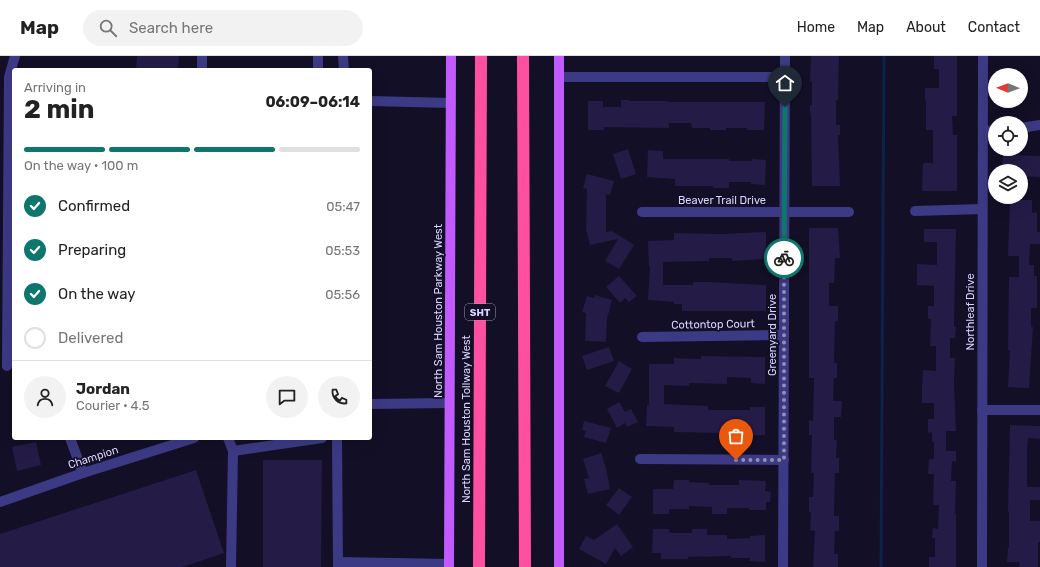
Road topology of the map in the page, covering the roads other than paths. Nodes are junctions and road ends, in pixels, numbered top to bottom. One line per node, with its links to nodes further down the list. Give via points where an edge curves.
1 (15, 56): 22 (street, via 9,77)
2 (202, 56): 11 (street)
3 (318, 56): 12 (street)
4 (343, 56): 13 (street)
5 (451, 56): 17 (main road, North Sam Houston Parkway West)
6 (481, 56): 49 (highway, North Sam Houston Tollway West / SHT)
7 (523, 56): 50 (highway)
8 (559, 56): 14 (main road)
9 (785, 56): 15 (street, Greenyard Drive)
10 (983, 56): 21 (street, Northleaf Drive)
11 (202, 68)
12 (318, 68)
13 (344, 68)
14 (559, 77): 15 (street); 51 (main road)
15 (785, 77): 26 (street, Greenyard Drive)
16 (372, 101): 17 (street)
17 (451, 103): 32 (main road, North Sam Houston Parkway West)
18 (1040, 125): 19 (street)
19 (1028, 127)
20 (988, 131): 21 (street)
21 (983, 132): 23 (street, Northleaf Drive)
22 (11, 146): 28 (street)
23 (982, 209): 24 (street); 34 (street, Northleaf Drive)
24 (915, 210)
25 (642, 212): 26 (street, Beaver Trail Drive)
26 (784, 212): 27 (street, Beaver Trail Drive); 29 (street, Greenyard Drive)
27 (849, 212)
28 (4, 217): 31 (street)
29 (784, 335): 30 (street, Cottontop Court); 43 (street, Greenyard Drive)
30 (642, 337)
31 (7, 366)
32 (449, 403): 33 (street); 47 (main road, North Sam Houston Parkway West)
33 (372, 404)
34 (982, 410): 35 (street); 53 (street, Northleaf Drive)
35 (1040, 410)
36 (71, 440): 44 (street)
37 (188, 440): 44 (street, Champion)
38 (229, 440): 41 (street)
39 (308, 440): 41 (street)
40 (338, 440): 46 (street)
41 (233, 451): 48 (street)
42 (640, 459): 43 (street)
43 (784, 460): 52 (street, Greenyard Drive)
44 (83, 473): 45 (street, Champion)
45 (0, 502)
46 (338, 564): 47 (street)
47 (449, 566)
48 (231, 567)
49 (479, 567)
50 (526, 567)
51 (559, 567)
52 (783, 567)
53 (982, 567)

